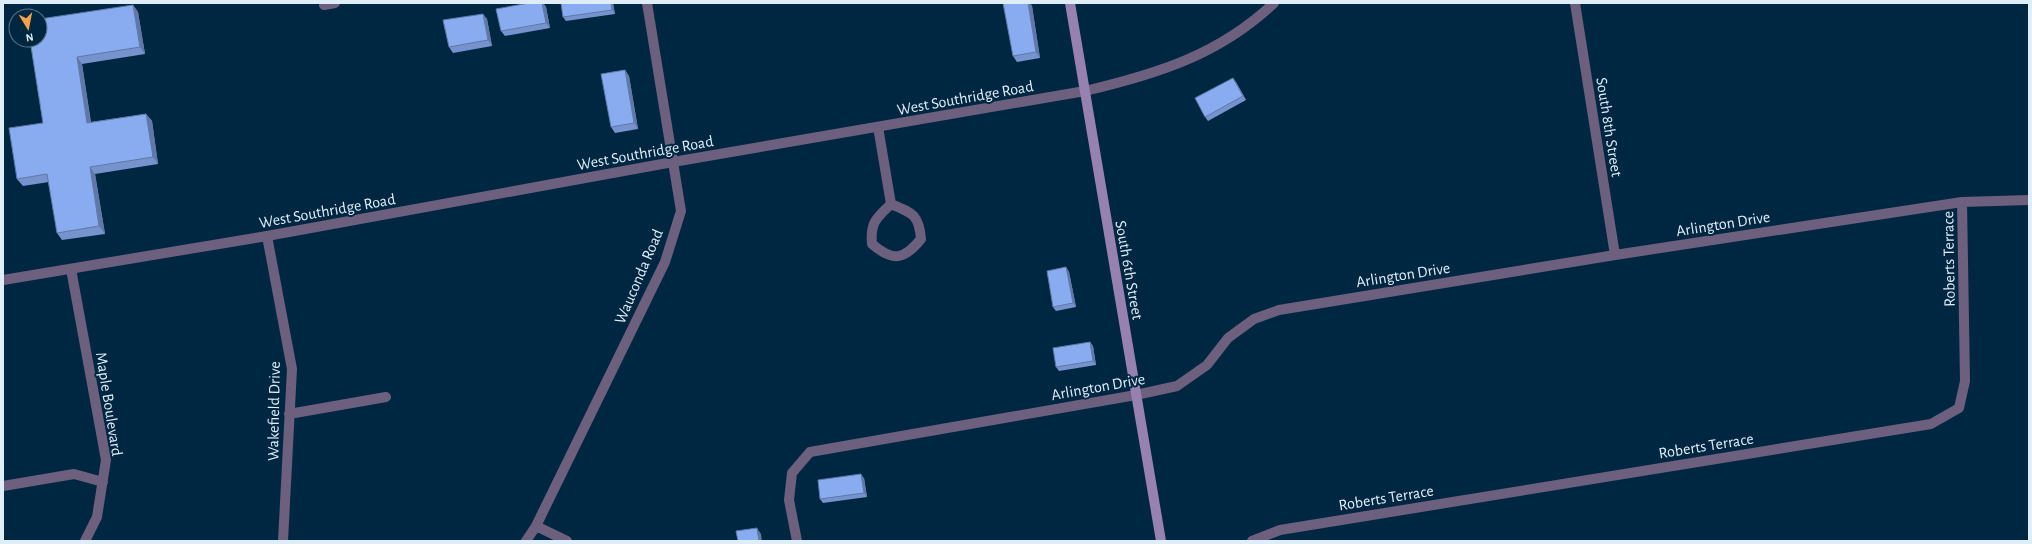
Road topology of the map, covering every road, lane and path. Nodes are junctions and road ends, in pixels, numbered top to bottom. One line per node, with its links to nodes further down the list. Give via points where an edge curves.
1 (335, 3): 6 (street)
2 (647, 3): 9 (street, Wauconda Road)
3 (1070, 3): 7 (main road, South 6th Street)
4 (1274, 3): 7 (street, West Southridge Road, via 1253,23 1197,56 1140,78)
5 (1576, 3): 14 (street, South 8th Street)
6 (324, 5)
7 (1085, 91): 8 (street, West Southridge Road); 17 (main road, South 6th Street)
8 (878, 127): 9 (street, West Southridge Road); 12 (street)
9 (673, 162): 13 (street, West Southridge Road); 22 (street, Wauconda Road, via 681,211 665,262)
10 (2029, 200): 11 (street, Arlington Drive)
11 (1962, 202): 14 (street, Arlington Drive); 29 (street, Roberts Terrace, via 1966,382 1959,408 1931,424 1280,530)
12 (891, 204): 12 (street, via 878,216 871,230 872,244 884,254 898,257 911,251 921,239 920,224 913,213)
13 (267, 236): 15 (street, West Southridge Road); 19 (street, Wakefield Drive, via 292,369)
14 (1615, 255): 17 (street, Arlington Drive, via 1279,310 1254,318 1228,338 1207,365 1177,386)
15 (71, 269): 16 (street, West Southridge Road); 20 (street, Maple Boulevard, via 106,460)
16 (3, 280)
17 (1136, 396): 27 (street, Arlington Drive, via 810,452 792,473 789,500); 28 (main road, South 6th Street)
18 (386, 397): 19 (street)
19 (289, 414): 24 (street, Wakefield Drive)
20 (103, 482): 21 (street, via 74,474); 23 (street, Maple Boulevard, via 97,517)
21 (3, 486)
22 (536, 526): 25 (street, Wauconda Road); 26 (street)
23 (85, 541)
24 (284, 541)
25 (526, 541)
26 (567, 541)
27 (797, 541)
28 (1162, 541)
29 (1252, 541)

